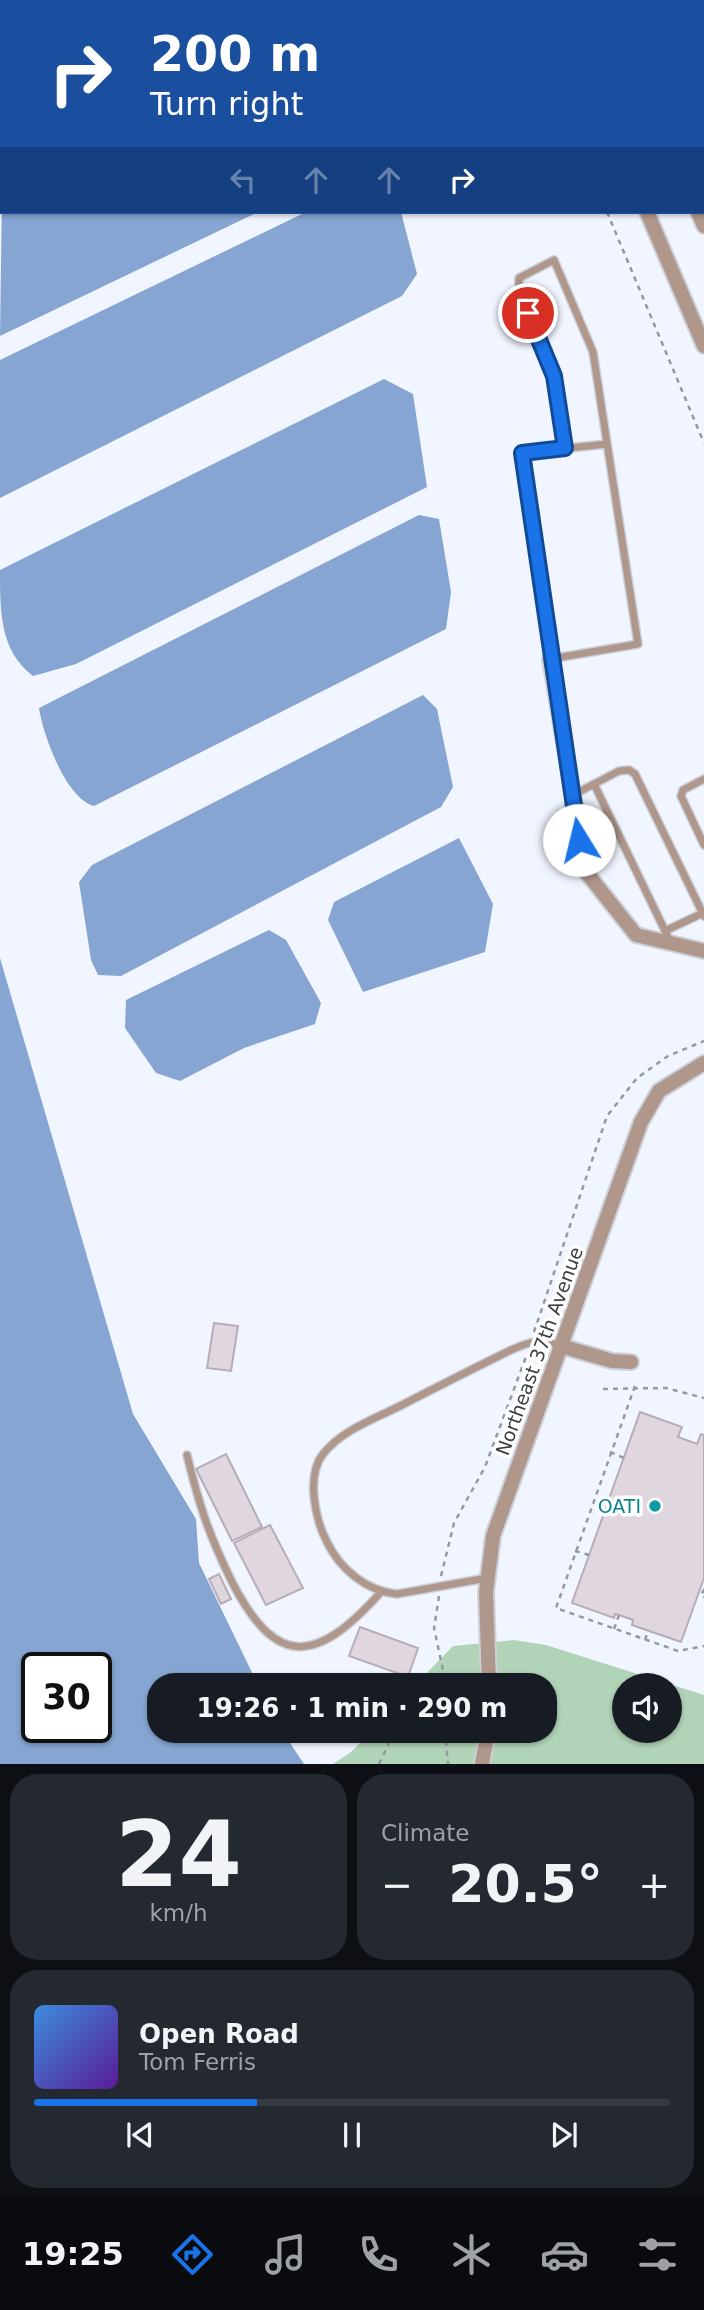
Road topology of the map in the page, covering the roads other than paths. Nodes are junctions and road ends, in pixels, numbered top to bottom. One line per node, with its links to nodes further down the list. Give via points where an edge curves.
1 (648, 214): 2 (street)
2 (704, 346)
3 (607, 444): 4 (lane); 4 (lane, via 593,352 554,260 519,278 519,290 554,376); 5 (lane, via 638,644)
4 (565, 448): 5 (lane, via 522,453)
5 (550, 659): 8 (street)
6 (704, 779): 9 (lane, via 683,790 681,796)
7 (594, 784): 8 (lane); 10 (lane, via 619,771 635,774); 11 (lane)
8 (572, 795): 11 (street, via 582,862 592,882 629,930 644,939)
9 (704, 845)
10 (703, 914): 11 (lane)
11 (668, 938): 12 (street)
12 (704, 951)
13 (701, 1068): 14 (street, Northeast 37th Avenue, via 659,1091 647,1107)
14 (561, 1346): 15 (street); 17 (street, Northeast 37th Avenue, via 493,1536); 18 (lane, via 531,1341 511,1350 349,1432 322,1455 314,1480 322,1533 350,1573)
15 (631, 1362)
16 (187, 1455): 18 (lane, via 202,1520 218,1553 253,1619 278,1642 292,1646 322,1643 344,1629)
17 (487, 1578): 18 (lane, via 413,1592); 19 (street, Northeast 37th Avenue)
18 (382, 1592)
19 (489, 1673)
20 (486, 1743): 21 (street)
21 (482, 1764)

